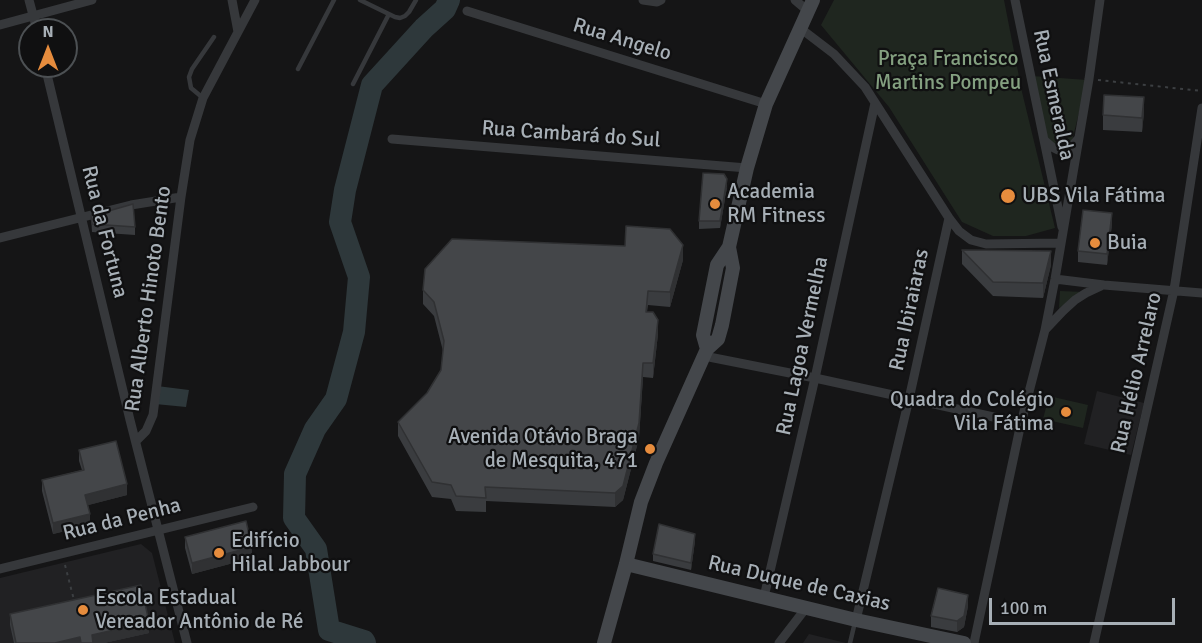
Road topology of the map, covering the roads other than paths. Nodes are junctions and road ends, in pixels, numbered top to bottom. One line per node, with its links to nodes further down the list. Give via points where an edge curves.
1 (29, 0): 16 (street)
2 (92, 0): 16 (street)
3 (232, 0): 19 (street)
4 (255, 0): 19 (street, Rua Alberto Hinoto Bento)
5 (360, 0): 15 (lane)
6 (416, 0): 15 (lane, via 405,16)
7 (643, 0): 8 (street)
8 (661, 0)
9 (795, 0): 13 (street)
10 (1015, 0): 30 (street, Rua Esmeralda)
11 (1100, 0): 28 (street)
12 (331, 1): 21 (lane)
13 (810, 5): 18 (main road)
14 (467, 11): 26 (street, Rua Angelo)
15 (389, 14): 23 (lane)
16 (33, 16): 17 (street)
17 (0, 25)
18 (800, 28): 25 (street, via 850,70); 26 (main road)
19 (238, 32): 24 (street, Rua Alberto Hinoto Bento)
20 (214, 37): 24 (lane, via 189,78 191,88)
21 (298, 69)
22 (48, 78): 33 (street, Rua da Fortuna)
23 (353, 84)
24 (203, 98): 32 (street, Rua Alberto Hinoto Bento, via 190,140)
25 (874, 103): 34 (street); 44 (street, Rua Lagoa Vermelha)
26 (766, 104): 31 (main road)
27 (1202, 108): 40 (street, Rua Hélio Arrelaro)
28 (1079, 138): 30 (street, via 1065,150); 35 (street)
29 (392, 139): 31 (street, Rua Cambará do Sul)
30 (1045, 141): 35 (street, Rua Esmeralda)
31 (747, 168): 43 (main road, via 729,247 732,268 722,326 717,340)
32 (181, 197): 33 (street); 47 (street, Rua Alberto Hinoto Bento, via 153,415)
33 (81, 217): 36 (street); 47 (street, Rua da Fortuna)
34 (949, 218): 37 (street, via 971,240 986,244); 45 (street, Rua Ibiraiaras)
35 (1063, 232): 37 (street)
36 (0, 238)
37 (1061, 243): 38 (street)
38 (1055, 279): 39 (street); 42 (street)
39 (1104, 285): 40 (street); 42 (street, via 1075,300)
40 (1174, 290): 41 (street); 61 (street, Rua Hélio Arrelaro)
41 (1202, 293)
42 (1045, 330): 46 (street)
43 (705, 353): 44 (street); 50 (main road, via 641,502)
44 (815, 378): 45 (street); 52 (street, Rua Lagoa Vermelha)
45 (909, 399): 46 (street); 54 (street, Rua Ibiraiaras)
46 (1021, 423): 60 (street)
47 (136, 441): 49 (street, Rua Alberto Hinoto Bento)
48 (253, 507): 49 (street, Rua da Penha)
49 (158, 530): 51 (street, Rua da Penha); 55 (street, Rua Alberto Hinoto Bento)
50 (626, 564): 52 (main road, Rua Duque de Caxias); 56 (main road)
51 (0, 568)
52 (764, 597): 53 (main road, Rua Duque de Caxias)
53 (806, 608): 54 (main road, Rua Duque de Caxias); 57 (street)
54 (856, 620): 58 (lane); 59 (main road, Rua Duque de Caxias)
55 (187, 643)
56 (604, 643)
57 (779, 643)
58 (849, 643)
59 (964, 643)
60 (974, 643)
61 (1094, 643)

